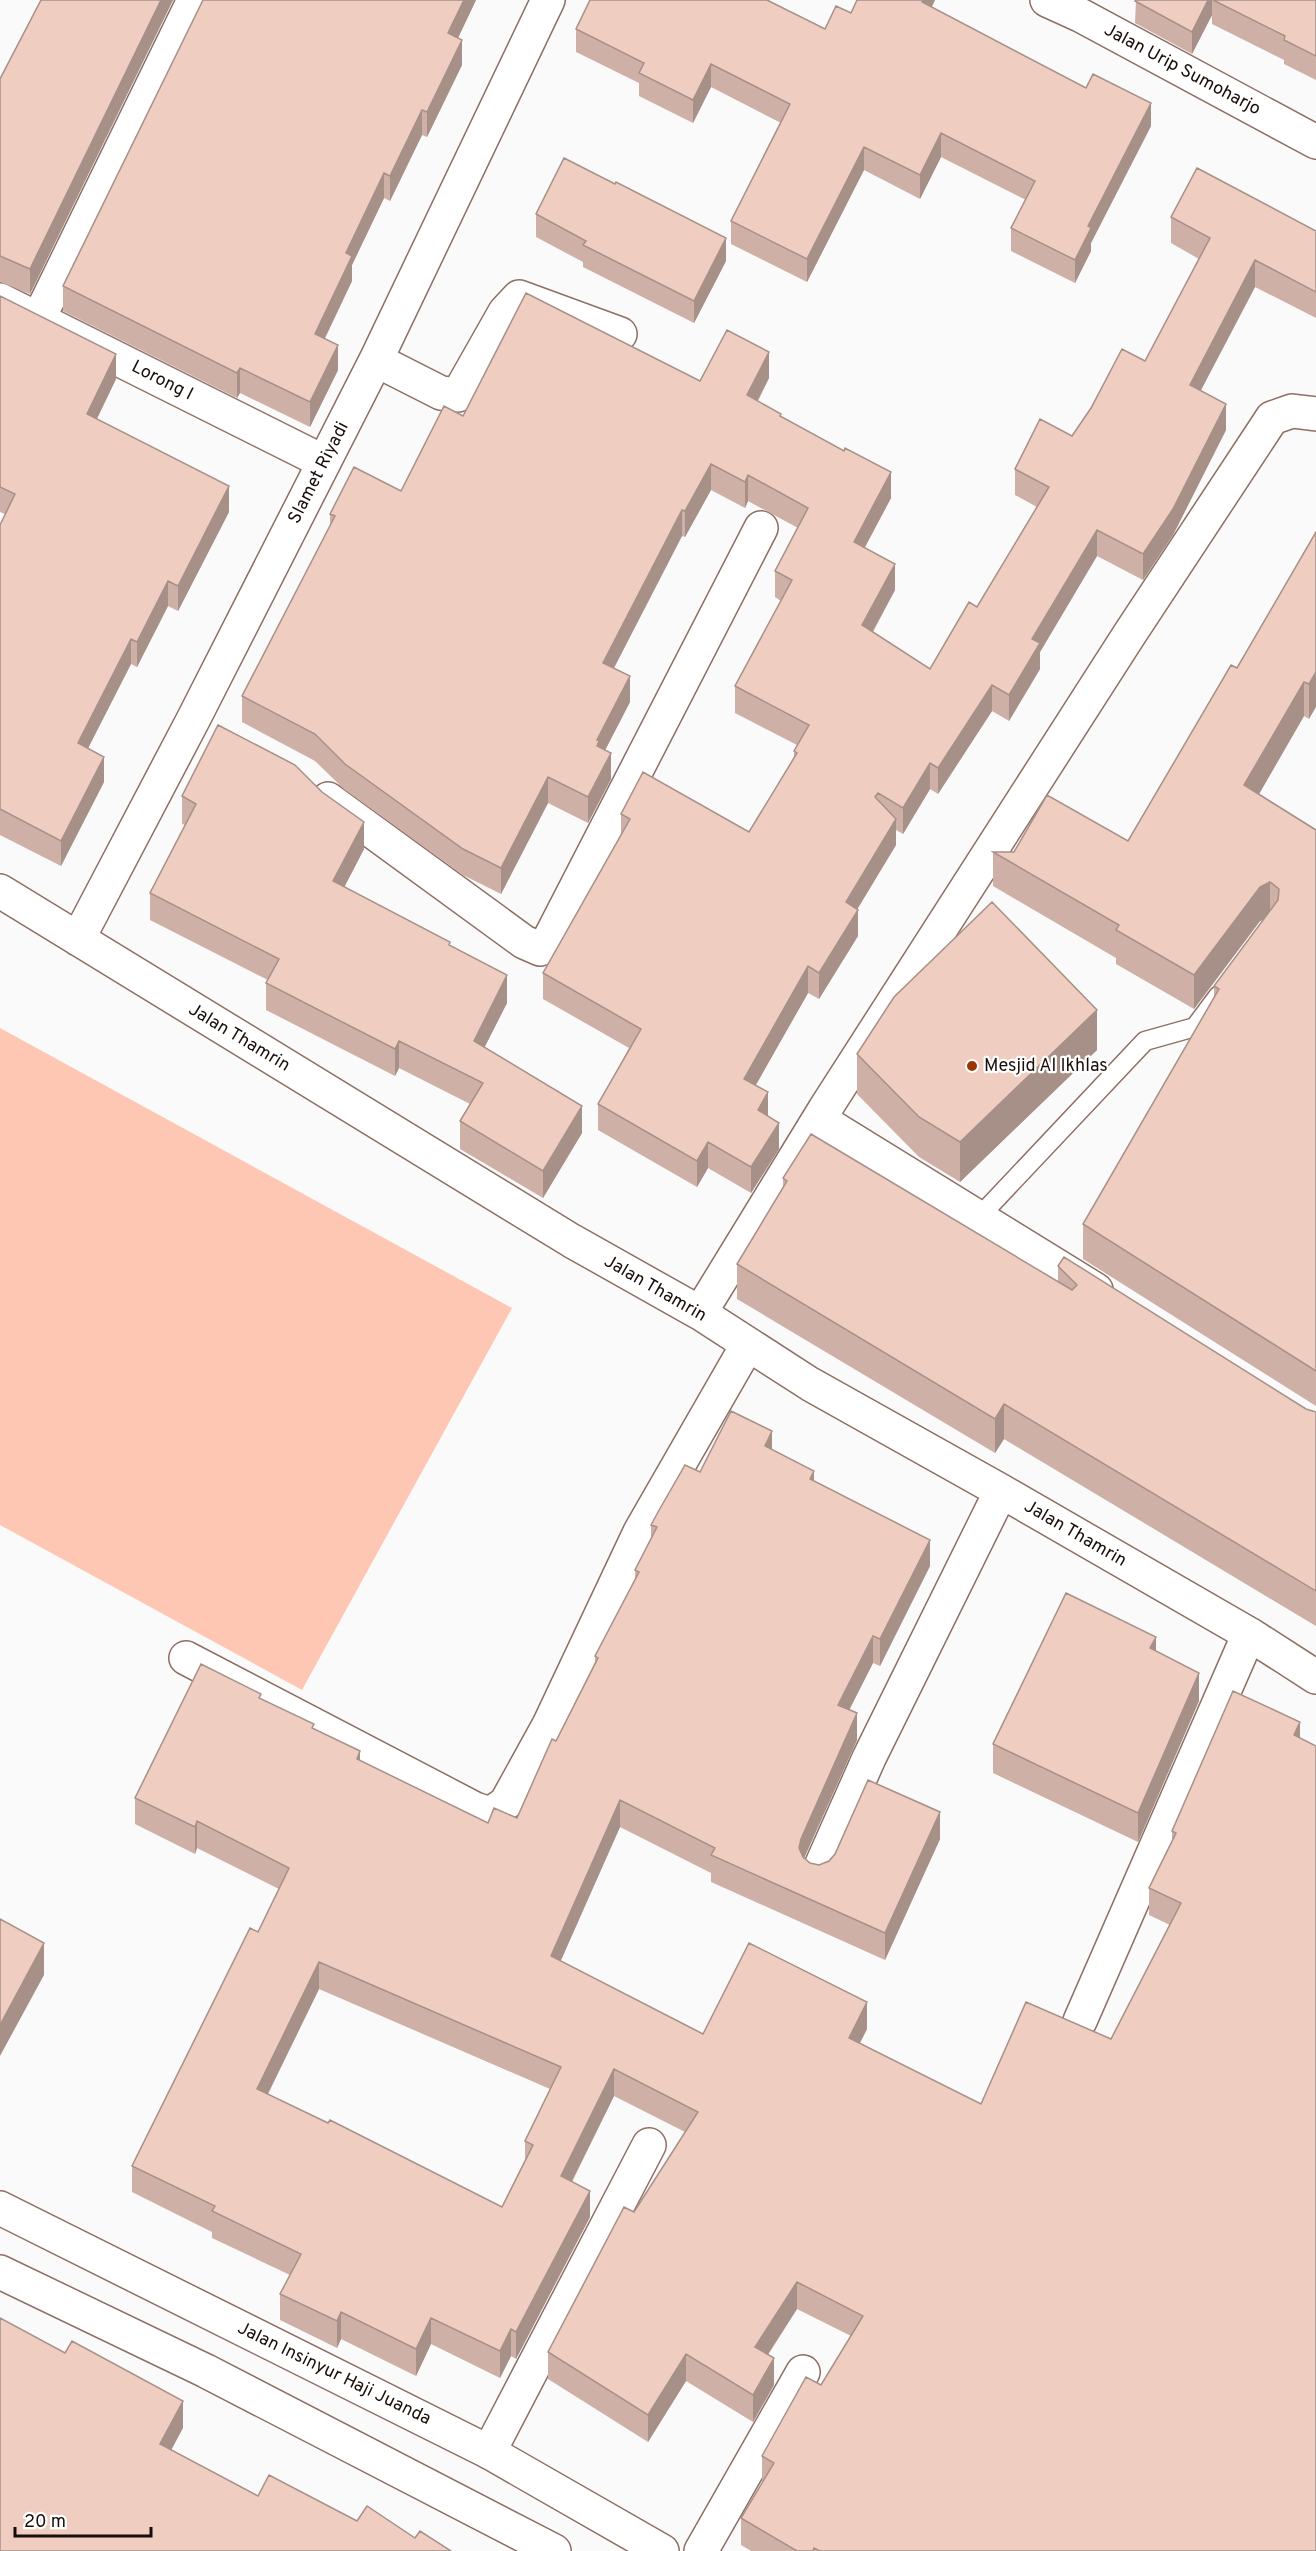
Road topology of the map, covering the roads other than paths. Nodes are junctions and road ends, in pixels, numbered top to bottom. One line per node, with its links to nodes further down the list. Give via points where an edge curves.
1 (195, 0): 7 (street)
2 (548, 0): 9 (street, Slamet Riyadi)
3 (1047, 0): 4 (street, Jalan Urip Sumoharjo)
4 (1084, 8): 5 (street, Jalan Urip Sumoharjo)
5 (1316, 142)
6 (0, 300): 7 (street, Lorong I)
7 (39, 318): 11 (street, Lorong I)
8 (620, 334): 9 (street, via 519,297 505,312 458,394 441,393)
9 (376, 360): 11 (street, Slamet Riyadi)
10 (1316, 414): 19 (street, via 1292,411 1272,418)
11 (324, 462): 13 (street, Slamet Riyadi)
12 (762, 528): 15 (street, via 549,940 540,949 524,942 333,804)
13 (194, 718): 14 (street); 17 (street, Slamet Riyadi)
14 (225, 734)
15 (306, 777)
16 (0, 891): 17 (street, Jalan Thamrin)
17 (78, 939): 22 (street, Jalan Thamrin, via 562,1235)
18 (1228, 982): 20 (lane, via 1195,1028 1145,1041)
19 (825, 1109): 20 (street, via 827,1124); 22 (street)
20 (980, 1216): 21 (street)
21 (1118, 1304)
22 (700, 1313): 23 (street, Jalan Thamrin)
23 (748, 1344): 24 (street, Jalan Thamrin, via 810,1384); 26 (street, via 640,1532 549,1725 506,1803 490,1814)
24 (1001, 1491): 25 (street, Jalan Thamrin); 28 (street, via 869,1758)
25 (1248, 1634): 27 (street, Jalan Thamrin); 29 (street)
26 (186, 1658)
27 (1316, 1677)
28 (818, 1873)
29 (1080, 2021)
30 (649, 2145): 34 (street)
31 (0, 2208): 34 (street, Jalan Insinyur Haji Juanda)
32 (0, 2272): 35 (street, via 206,2371)
33 (803, 2372): 37 (street)
34 (489, 2452): 36 (street, Jalan Insinyur Haji Juanda)
35 (554, 2551)
36 (662, 2551)
37 (701, 2551)

